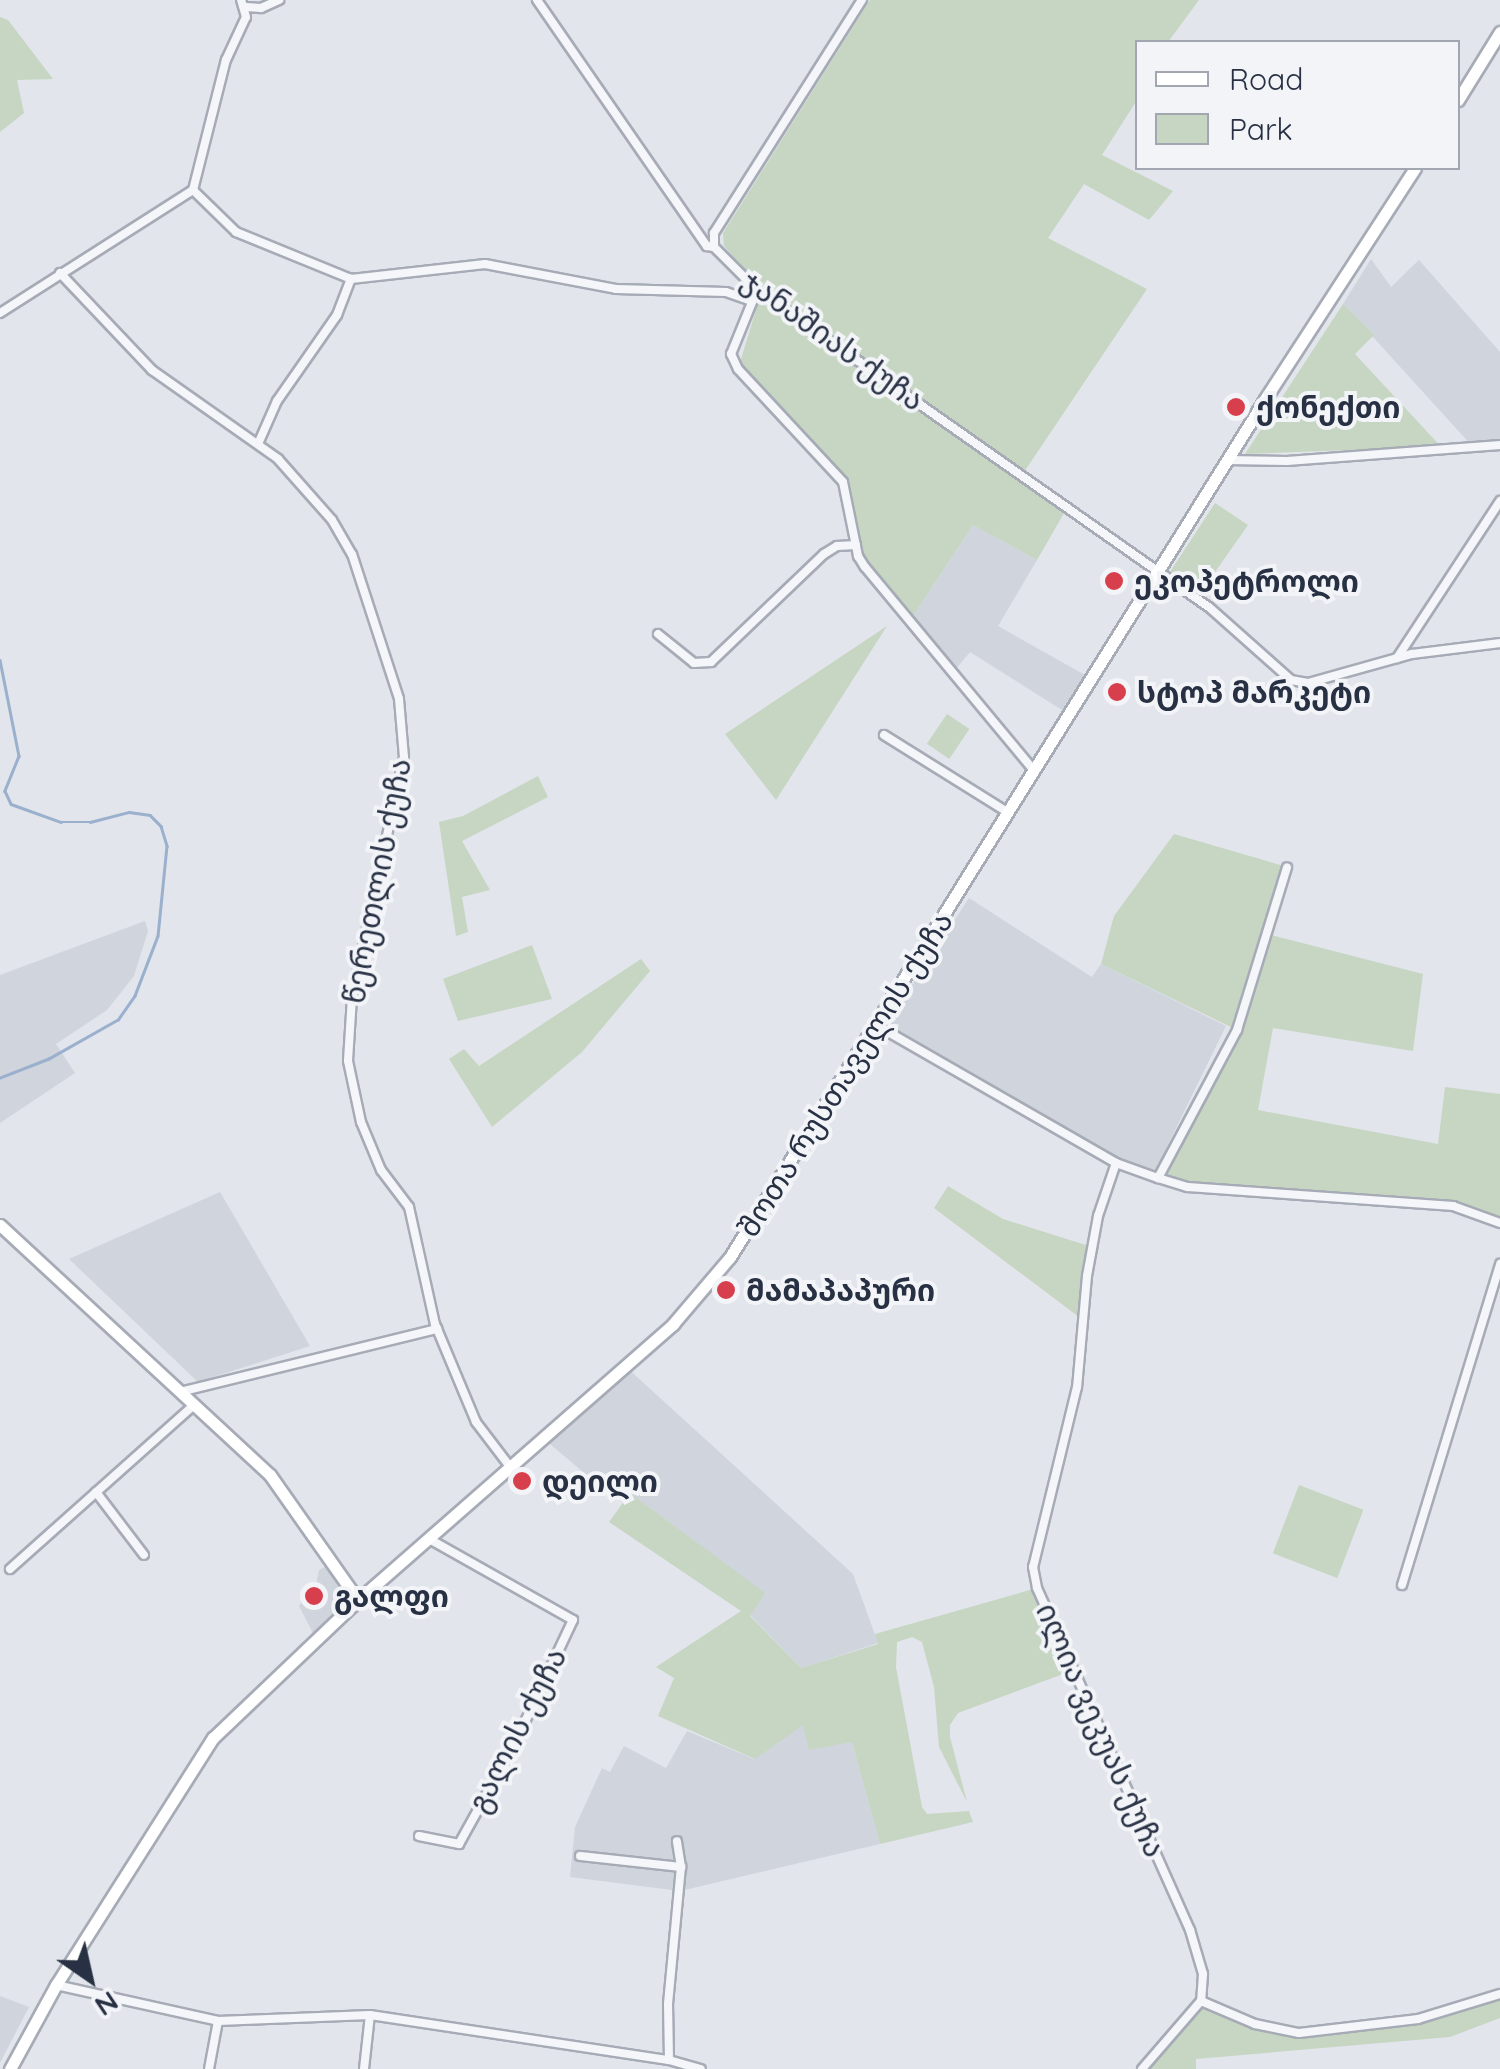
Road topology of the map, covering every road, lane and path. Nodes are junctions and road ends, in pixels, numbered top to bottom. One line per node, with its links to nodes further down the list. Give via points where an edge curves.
1 (280, 0): 4 (street, via 261,8)
2 (537, 0): 9 (street, ჯანაშიას ქუჩა, via 694,231)
3 (862, 0): 9 (street, via 714,233)
4 (243, 4): 8 (street)
5 (1500, 32): 6 (main road)
6 (1460, 97)
7 (1413, 170): 17 (main road, შოთა რუსთაველის ქუჩა)
8 (193, 190): 10 (street); 11 (street, via 236,232)
9 (714, 247): 12 (street, ჯანაშიას ქუჩა)
10 (60, 273): 14 (street); 15 (street, წერეთლის ქუჩა, via 152,370)
11 (350, 279): 13 (street, via 485,264 616,289 726,292); 15 (street, via 337,315 277,401)
12 (757, 290): 13 (street); 20 (street, ჯანაშიას ქუჩა)
13 (752, 301): 19 (street, via 731,354 843,482)
14 (0, 313)
15 (258, 444): 34 (street, წერეთლის ქუჩა, via 301,482 352,554 399,698 404,757 352,997 348,1060 360,1122 381,1170 408,1207)
16 (1500, 445): 17 (street, via 1287,462)
17 (1227, 460): 20 (main road, შოთა რუსთაველის ქუჩა)
18 (1500, 501): 23 (street)
19 (856, 546): 21 (street, via 824,554 711,662 694,663); 25 (street, via 865,567)
20 (1156, 572): 23 (street, ჯანაშიას ქუჩა, via 1210,608 1291,680 1308,683); 25 (main road, შოთა რუსთაველის ქუჩა)
21 (658, 634)
22 (1500, 643): 23 (street)
23 (1397, 658)
24 (884, 734): 26 (street)
25 (1035, 772): 26 (main road, შოთა რუსთაველის ქუჩა)
26 (1008, 813): 28 (main road, შოთა რუსთაველის ქუჩა)
27 (1287, 867): 30 (street, via 1237,1030)
28 (876, 1025): 29 (street); 37 (main road, შოთა რუსთაველის ქუჩა, via 708,1286)
29 (1116, 1163): 30 (street); 50 (street, ილია ვეკუას ქუჩა, via 1098,1216 1077,1387 1033,1567 1190,1930 1203,1974)
30 (1158, 1178): 31 (street, via 1188,1188 1453,1206)
31 (1500, 1222)
32 (0, 1225): 35 (main road)
33 (1500, 1264): 42 (street)
34 (437, 1329): 35 (street); 37 (street, წერეთლის ქუჩა, via 476,1422)
35 (180, 1392): 36 (main road)
36 (194, 1405): 38 (street); 43 (main road, via 270,1475)
37 (511, 1468): 39 (main road, შოთა რუსთაველის ქუჩა)
38 (96, 1492): 40 (street); 41 (street)
39 (429, 1539): 43 (main road, შოთა რუსთაველის ქუჩა); 44 (street, გალის ქუჩა, via 574,1620 459,1844)
40 (144, 1555)
41 (10, 1569)
42 (1402, 1585)
43 (358, 1600): 48 (main road, შოთა რუსთაველის ქუჩა, via 213,1738)
44 (419, 1836)
45 (677, 1841): 47 (street)
46 (580, 1856): 47 (street)
47 (681, 1867): 54 (street)
48 (56, 1986): 52 (street); 55 (main road, შოთა რუსთაველის ქუჩა)
49 (1500, 1994): 50 (street, via 1418,2019 1326,2032 1256,2024)
50 (1201, 2001): 60 (street)
51 (370, 2015): 52 (street); 53 (street); 57 (street)
52 (218, 2021): 56 (street)
53 (644, 2056): 54 (street); 58 (street)
54 (669, 2060): 59 (street)
55 (10, 2069)
56 (209, 2069)
57 (364, 2069)
58 (646, 2069)
59 (701, 2069)
60 (1142, 2069)

